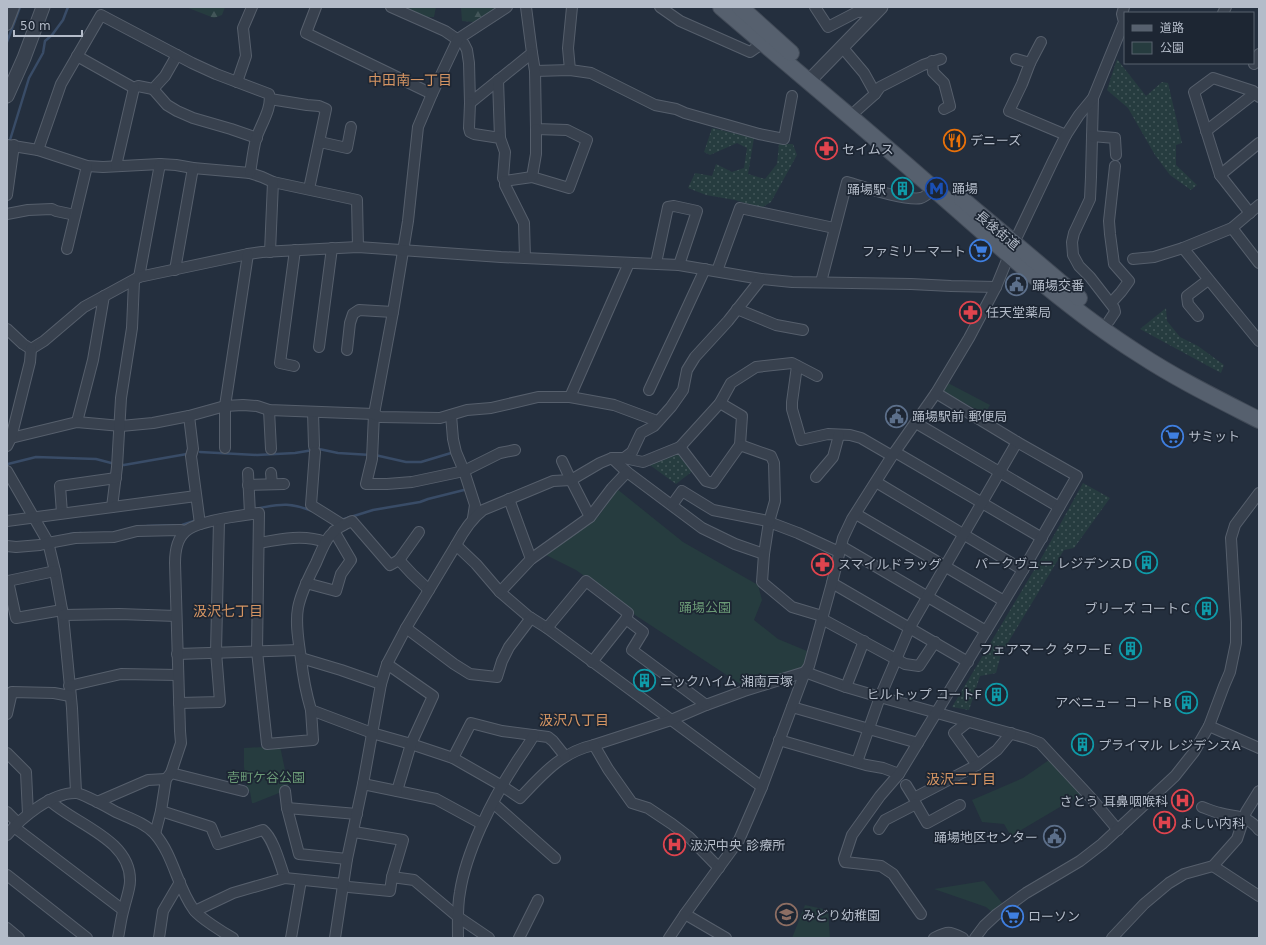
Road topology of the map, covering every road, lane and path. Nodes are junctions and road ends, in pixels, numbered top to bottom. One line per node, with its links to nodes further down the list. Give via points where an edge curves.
1 (14, 7): 17 (street)
2 (43, 7): 39 (street)
3 (252, 7): 33 (street, via 242,28 246,56)
4 (316, 7): 36 (street, via 306,33)
5 (391, 7): 18 (street)
6 (507, 7): 18 (street)
7 (526, 7): 22 (street)
8 (572, 7): 29 (street, via 568,48)
9 (660, 7): 20 (street, via 680,21 750,52)
10 (721, 7): 20 (main road)
11 (740, 7): 31 (main road, 長後街道)
12 (816, 7): 14 (street, via 828,27 857,12)
13 (1124, 7): 16 (street)
14 (878, 9): 21 (street)
15 (103, 11): 24 (street); 25 (street)
16 (1124, 22): 41 (street)
17 (7, 25)
18 (458, 39): 36 (street); 43 (street, via 467,50)
19 (1041, 42): 27 (street)
20 (763, 43): 31 (main road)
21 (842, 47): 31 (street); 37 (street, via 864,73)
22 (532, 53): 30 (street); 32 (street)
23 (1259, 54): 28 (street)
24 (177, 55): 33 (street); 35 (street, via 165,76)
25 (77, 56): 34 (street); 56 (street, via 61,84)
26 (1016, 59): 27 (street)
27 (1030, 63): 49 (street, via 1009,111)
28 (1255, 65)
29 (570, 70): 30 (street); 40 (street, via 591,73 655,105 784,139)
30 (535, 71): 47 (street)
31 (813, 78): 45 (main road, 長後街道); 69 (main road, 長後街道)
32 (498, 80): 43 (street); 52 (street)
33 (237, 82): 42 (street, via 269,94)
34 (134, 88): 35 (street, via 138,86); 60 (street)
35 (153, 89): 51 (street, via 167,105 177,111)
36 (432, 94): 83 (street, via 418,127)
37 (875, 94): 44 (street, via 880,87 936,60 933,72 944,83 950,106); 45 (street)
38 (1257, 95): 48 (street); 48 (street, via 1253,91 1213,78 1194,92)
39 (7, 96)
40 (792, 96)
41 (1093, 98): 49 (street); 50 (street)
42 (270, 99): 51 (street); 53 (street, via 326,109)
43 (470, 103): 52 (street, via 470,132)
44 (944, 109)
45 (857, 110): 79 (main road, 長後街道)
46 (351, 127): 53 (street, via 347,148)
47 (536, 129): 65 (street, via 536,154); 65 (street, via 567,130 587,140 569,188)
48 (1206, 132): 64 (street)
49 (1066, 135): 79 (street)
50 (1092, 136): 57 (street, via 1115,138); 101 (street, via 1090,199 1074,232 1073,255 1079,266)
51 (256, 138): 63 (street)
52 (500, 138): 66 (street, via 505,152)
53 (320, 142): 68 (street)
54 (1259, 143): 64 (street)
55 (10, 145): 56 (street); 70 (street)
56 (38, 150): 59 (street)
57 (1116, 155)
58 (160, 164): 60 (street); 62 (street); 95 (street)
59 (87, 166): 60 (street); 74 (street)
60 (116, 166)
61 (1115, 166): 101 (street, via 1110,234 1114,264 1129,281)
62 (192, 168): 63 (street); 93 (street)
63 (250, 173): 67 (street)
64 (1220, 175): 72 (street)
65 (532, 177): 66 (street)
66 (505, 181): 86 (street, via 524,222)
67 (273, 182): 68 (street); 84 (street)
68 (309, 189): 77 (street, via 357,200)
69 (934, 189): 75 (street, via 922,198 915,198 847,182); 79 (main road, 長後街道)
70 (7, 195)
71 (1259, 206): 72 (street)
72 (1250, 213): 76 (street)
73 (7, 214): 74 (street, via 52,209)
74 (75, 215): 81 (street)
75 (834, 228): 94 (street, via 740,208); 98 (street)
76 (1232, 228): 80 (street); 89 (street)
77 (358, 247): 78 (street); 83 (street)
78 (332, 248): 82 (street); 109 (street)
79 (1011, 248): 99 (street); 105 (main road, 長後街道); 126 (main road, 長後街道, via 1082,314 1139,354)
80 (1183, 248): 87 (street, via 1154,257); 97 (street)
81 (67, 249)
82 (295, 250): 84 (street); 112 (street, via 280,363)
83 (403, 251): 86 (street); 103 (street)
84 (270, 252): 85 (street)
85 (248, 254): 93 (street); 119 (street)
86 (525, 258): 88 (street)
87 (1133, 259)
88 (629, 263): 90 (street); 117 (street)
89 (1259, 263)
90 (656, 264): 91 (street); 91 (street, via 668,207 674,206 697,211)
91 (679, 264): 92 (street)
92 (705, 269): 94 (street); 115 (street)
93 (175, 270): 95 (street)
94 (717, 271): 96 (street)
95 (137, 279): 100 (street); 130 (street, via 121,398)
96 (761, 279): 98 (street); 102 (street)
97 (1208, 280): 104 (street, via 1187,296 1188,304); 108 (street)
98 (821, 282): 99 (street)
99 (996, 287): 116 (street)
100 (104, 296): 110 (street, via 84,307); 128 (street, via 93,360)
101 (1111, 303): 105 (street, via 1114,312)
102 (737, 309): 107 (street, via 776,325); 127 (street, via 695,357 687,370 683,390)
103 (393, 312): 111 (street, via 359,310 353,314); 123 (street)
104 (1198, 316)
105 (1109, 321): 120 (main road, 長後街道, via 1184,368)
106 (7, 329): 110 (street)
107 (803, 330)
108 (1259, 341)
109 (319, 347)
110 (31, 349): 132 (street, via 30,362)
111 (347, 350)
112 (294, 366)
113 (797, 366): 114 (street); 118 (street, via 792,363 756,367 731,383); 131 (street, via 792,409 801,440 828,434)
114 (817, 376)
115 (649, 390)
116 (936, 393): 129 (street); 133 (street)
117 (570, 397): 124 (street, via 538,397); 127 (street, via 614,405)
118 (720, 403): 134 (street, via 742,416); 135 (street)
119 (225, 406): 121 (street, via 257,406); 125 (street); 136 (street)
120 (1259, 408)
121 (269, 410): 122 (street); 137 (street)
122 (313, 412): 123 (street); 173 (street, via 311,505)
123 (374, 414): 124 (street, via 408,418 440,418); 144 (street, via 373,455 366,484 412,482)
124 (451, 415): 144 (street, via 456,452)
125 (189, 416): 130 (street); 156 (street)
126 (1259, 420)
127 (657, 421): 141 (street, via 654,426 641,433 632,452)
128 (77, 422): 130 (street); 132 (street)
129 (916, 424): 139 (street); 146 (street)
130 (121, 426): 150 (street)
131 (839, 435): 139 (street, via 850,434); 149 (street, via 833,457)
132 (9, 442)
133 (1017, 442): 146 (street); 162 (street, via 1077,476)
134 (740, 445): 135 (street, via 713,483 706,481); 172 (street, via 771,456 774,463 775,501)
135 (680, 447): 141 (street, via 644,462)
136 (225, 448)
137 (271, 449)
138 (515, 450): 144 (street, via 500,454)
139 (894, 454): 152 (street); 159 (street)
140 (612, 458): 141 (street); 145 (street); 151 (street)
141 (624, 458)
142 (562, 461): 151 (street)
143 (7, 471): 166 (street)
144 (464, 471): 168 (street, via 475,505)
145 (627, 472): 160 (street); 167 (street)
146 (1000, 472): 159 (street); 162 (street)
147 (248, 473): 155 (street)
148 (271, 473): 153 (street)
149 (816, 477)
150 (116, 478): 161 (street); 164 (street, via 60,486)
151 (571, 480): 158 (street, via 552,481); 167 (street)
152 (876, 482): 165 (street); 177 (street)
153 (272, 484): 154 (street); 155 (street)
154 (284, 484)
155 (248, 485): 163 (street)
156 (196, 496): 161 (street); 171 (street)
157 (1257, 498): 231 (street, via 1235,525 1231,538 1236,643 1230,672)
158 (510, 499): 168 (street, via 483,510); 186 (street)
159 (982, 503): 177 (street); 178 (street)
160 (672, 505): 172 (street, via 682,491 713,510); 185 (street, via 702,528)
161 (112, 507): 164 (street)
162 (1059, 507): 178 (street)
163 (250, 511): 169 (street); 181 (street, via 259,513)
164 (62, 513): 166 (street)
165 (856, 514): 184 (street); 188 (street)
166 (34, 517): 170 (street); 179 (street)
167 (590, 517): 186 (street)
168 (473, 518): 182 (street)
169 (219, 520): 171 (street); 210 (street)
170 (7, 521)
171 (199, 521): 174 (street)
172 (769, 522): 184 (street); 185 (street)
173 (343, 524): 175 (street); 187 (street, via 352,521 390,566)
174 (185, 531): 179 (street, via 137,531 114,537); 199 (street, via 176,549 174,564)
175 (334, 531): 180 (street); 192 (street, via 351,560 341,574 336,591)
176 (419, 532): 187 (street)
177 (963, 534): 188 (street); 189 (street)
178 (1042, 538): 189 (street)
179 (47, 540): 183 (street, via 40,546); 190 (street)
180 (325, 542): 181 (street, via 294,538); 192 (street)
181 (259, 543): 209 (street)
182 (456, 545): 194 (street); 195 (street)
183 (7, 546)
184 (840, 549): 193 (street); 196 (street)
185 (764, 554): 201 (street, via 762,582 792,607)
186 (531, 559): 195 (street)
187 (399, 560): 194 (street)
188 (945, 566): 196 (street); 197 (street)
189 (1023, 570): 197 (street)
190 (55, 571): 191 (street); 198 (street)
191 (7, 581): 198 (street, via 16,618)
192 (306, 583): 212 (street, via 298,608)
193 (832, 583): 201 (street); 203 (street)
194 (429, 590): 204 (street)
195 (500, 592): 200 (street)
196 (927, 596): 203 (street); 206 (street)
197 (1004, 601): 206 (street)
198 (62, 613): 199 (street); 221 (street)
199 (176, 616): 211 (street)
200 (531, 618): 204 (street, via 509,646 497,676 470,674); 205 (street)
201 (822, 618): 207 (street); 217 (street, via 809,666)
202 (626, 619): 205 (street, via 628,613 586,581); 214 (street); 224 (street, via 643,632 632,650)
203 (910, 627): 208 (street); 213 (street)
204 (406, 628): 216 (street)
205 (547, 628): 214 (street)
206 (986, 631): 215 (street)
207 (864, 641): 213 (street); 220 (street)
208 (935, 642): 213 (street, via 919,666 905,664); 215 (street)
209 (257, 651): 210 (street); 212 (street); 226 (street, via 267,744 313,740)
210 (216, 652): 211 (street); 223 (street, via 220,702)
211 (177, 654): 218 (street)
212 (300, 654): 219 (street); 226 (street)
213 (896, 659): 222 (street)
214 (592, 662): 229 (street)
215 (968, 662): 227 (street)
216 (387, 664): 219 (street); 237 (street, via 433,696)
217 (805, 672): 220 (street); 224 (street); 225 (street)
218 (178, 675): 221 (street, via 121,674); 223 (street)
219 (381, 684): 233 (street)
220 (846, 687): 222 (street)
221 (70, 691): 228 (street, via 12,692); 256 (street)
222 (880, 697): 227 (street); 232 (street)
223 (179, 703): 247 (street, via 181,743)
224 (706, 705): 229 (street)
225 (792, 707): 232 (street); 236 (street)
226 (311, 710): 233 (street)
227 (937, 713): 230 (street); 238 (street)
228 (7, 714)
229 (671, 720): 239 (street); 251 (street)
230 (968, 722): 234 (street); 245 (street, via 954,733)
231 (1209, 726): 240 (street); 272 (street, via 1194,752 1175,776)
232 (868, 729): 238 (street); 244 (street)
233 (372, 733): 237 (street); 248 (street)
234 (1011, 733): 245 (street, via 997,750); 272 (street, via 1040,743 1092,798)
235 (534, 735): 242 (street, via 548,737); 243 (street, via 502,731 471,723); 250 (street)
236 (779, 740): 244 (street); 251 (street)
237 (411, 744): 243 (street); 254 (street)
238 (918, 744): 246 (street)
239 (594, 746): 242 (street, via 584,747); 280 (street, via 632,803 648,808 672,824)
240 (1259, 748)
241 (7, 753): 266 (street, via 26,772)
242 (565, 756): 250 (street, via 551,766 520,798)
243 (453, 758): 250 (street)
244 (857, 762): 246 (street)
245 (977, 766): 258 (street)
246 (899, 774): 292 (street, via 852,835 844,859 845,862 881,866 893,874)
247 (169, 776): 252 (street); 259 (street, via 148,780); 264 (street)
248 (363, 784): 254 (street); 267 (street)
249 (906, 785): 258 (street)
250 (502, 786): 260 (street)
251 (762, 786): 280 (street, via 739,840)
252 (243, 791)
253 (285, 791): 263 (street)
254 (397, 791): 269 (street, via 436,799)
255 (1259, 791): 268 (street)
256 (76, 792): 257 (street); 259 (street)
257 (49, 800): 266 (street); 289 (street, via 105,836 122,853 128,865 130,881)
258 (915, 801): 261 (street, via 927,823); 271 (street, via 885,820)
259 (97, 802): 275 (street)
260 (493, 803): 269 (street); 277 (street)
261 (960, 805)
262 (1202, 807): 268 (street)
263 (287, 808): 267 (street); 278 (street, via 299,854)
264 (161, 811): 275 (street); 283 (street, via 211,826 218,844 263,830 271,840)
265 (7, 812): 270 (street)
266 (28, 814): 270 (street)
267 (357, 814): 274 (street)
268 (1244, 818): 273 (street); 279 (street, via 1237,839)
269 (482, 824): 293 (street, via 465,869)
270 (16, 825): 276 (street); 289 (street)
271 (879, 829)
272 (1118, 830): 309 (street, via 1086,857 1026,893 997,914)
273 (1259, 830)
274 (354, 832): 278 (street); 282 (street, via 403,840)
275 (155, 834): 285 (street)
276 (7, 835)
277 (555, 858)
278 (348, 859): 286 (street)
279 (1213, 866): 287 (street); 310 (street, via 1184,874 1169,883 1144,904)
280 (719, 868): 291 (street)
281 (7, 875): 296 (street)
282 (392, 877): 286 (street, via 390,891 349,887); 293 (street, via 414,880)
283 (285, 878): 284 (street); 290 (street, via 233,893)
284 (301, 880): 286 (street); 300 (street)
285 (180, 882): 290 (street); 298 (street, via 163,911)
286 (343, 884): 301 (street)
287 (1259, 896)
288 (538, 900): 304 (street)
289 (123, 910): 297 (street)
290 (195, 911): 299 (street)
291 (685, 914): 305 (street); 306 (street)
292 (920, 914)
293 (458, 917): 302 (street); 303 (street)
294 (7, 928): 295 (street)
295 (20, 938)
296 (88, 938)
297 (118, 938)
298 (159, 938)
299 (233, 938)
300 (291, 938)
301 (335, 938)
302 (458, 938)
303 (490, 938)
304 (519, 938)
305 (669, 938)
306 (726, 938)
307 (934, 938): 308 (street, via 946,932)
308 (963, 938)
309 (975, 938)
310 (1112, 938)

